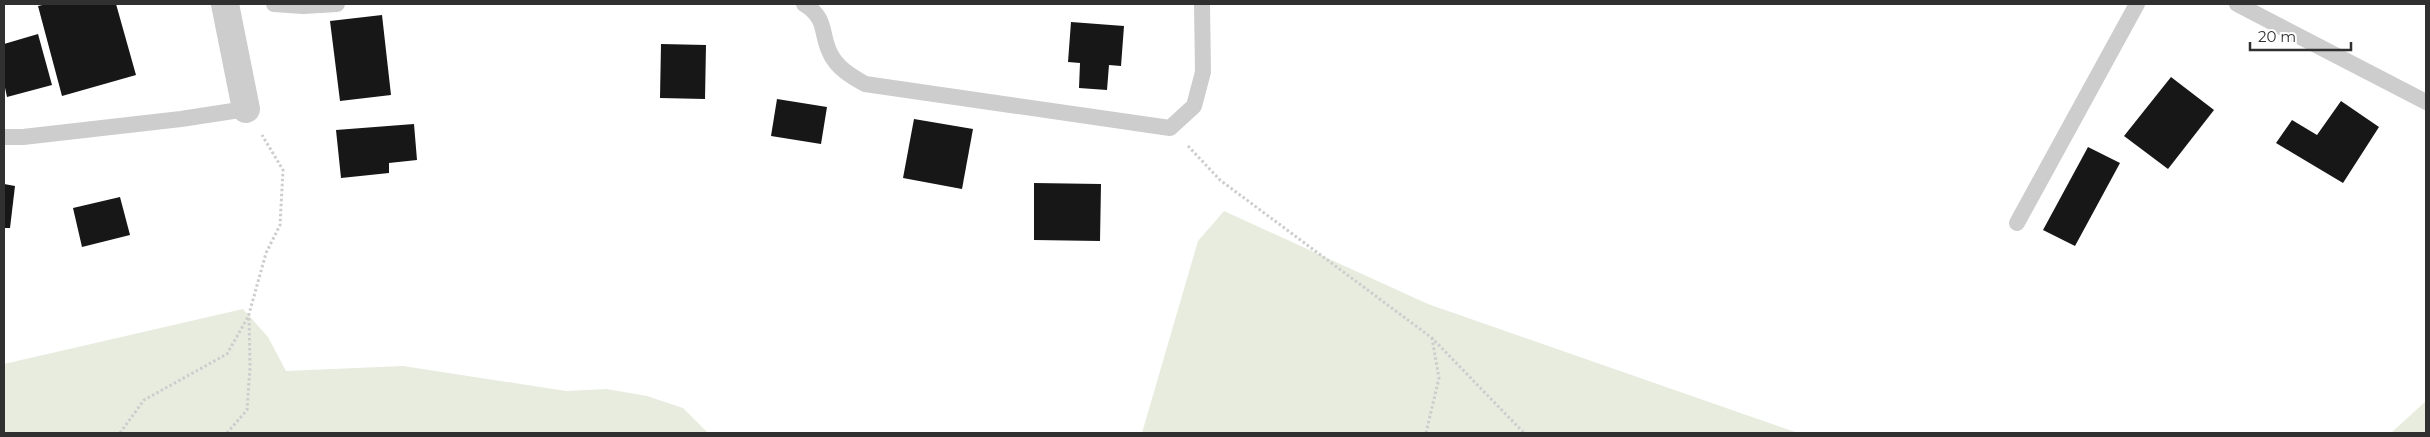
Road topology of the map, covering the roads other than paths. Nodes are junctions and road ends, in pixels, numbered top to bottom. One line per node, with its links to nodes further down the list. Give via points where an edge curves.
1 (225, 4): 9 (street)
2 (274, 4): 3 (lane)
3 (337, 4)
4 (804, 4): 5 (lane, via 824,24 830,53 840,67 865,84 1170,128 1194,106 1203,72)
5 (1202, 4)
6 (2137, 4): 11 (lane)
7 (2237, 4): 8 (lane)
8 (2426, 102)
9 (246, 109): 10 (lane, via 23,138)
10 (4, 136)
11 (2017, 223)

